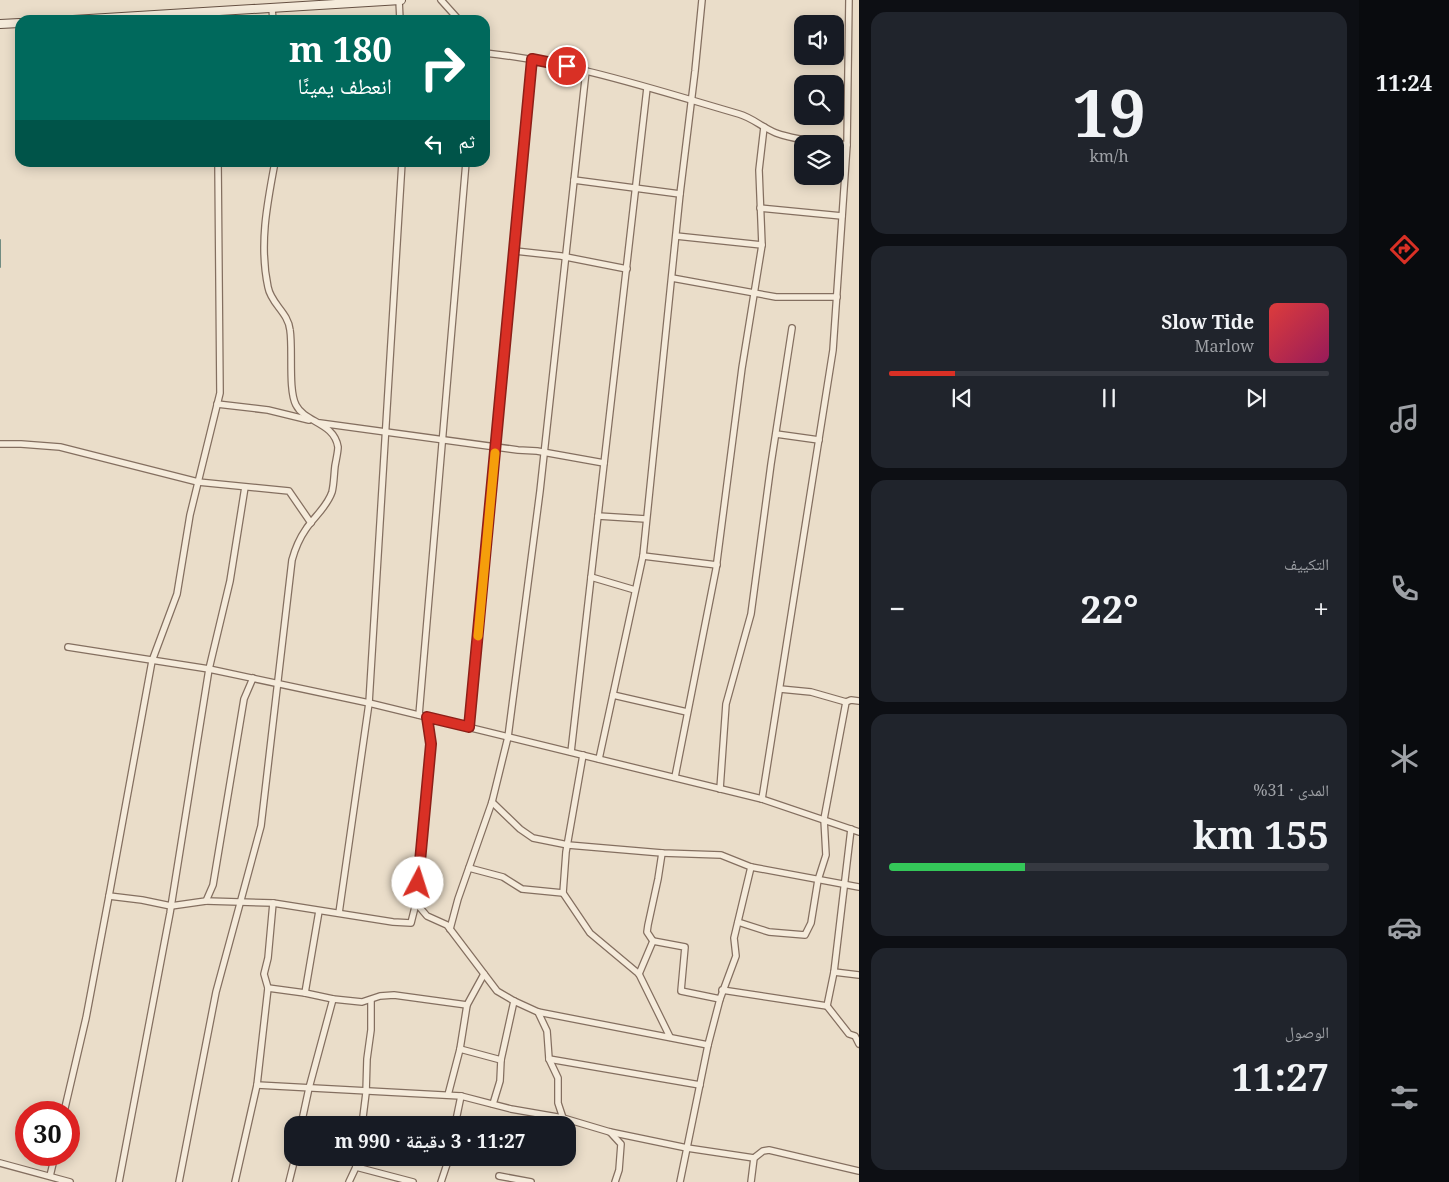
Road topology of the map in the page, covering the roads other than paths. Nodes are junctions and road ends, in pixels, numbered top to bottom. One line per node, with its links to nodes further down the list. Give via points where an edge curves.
1 (291, 0): 6 (street)
2 (400, 0): 6 (main road); 10 (street)
3 (441, 0): 11 (street)
4 (702, 0): 18 (street)
5 (849, 0): 20 (street)
6 (287, 8): 7 (main road)
7 (272, 9): 8 (main road); 9 (street)
8 (221, 15)
9 (273, 15)
10 (400, 15)
11 (454, 15)
12 (15, 23): 13 (main road)
13 (0, 24)
14 (490, 54): 15 (street)
15 (532, 59): 16 (street); 32 (street)
16 (586, 71): 17 (street); 25 (street)
17 (647, 88): 18 (street); 26 (street)
18 (692, 101): 19 (street, via 740,114); 27 (street)
19 (764, 127): 20 (street, via 792,137); 28 (street)
20 (847, 145): 29 (street)
21 (218, 167): 39 (street, via 220,393)
22 (274, 167): 40 (street, via 263,243 268,288 290,330 294,402 305,416)
23 (402, 167): 41 (street)
24 (466, 167): 43 (street)
25 (574, 180): 26 (street); 33 (street)
26 (636, 189): 27 (street); 34 (street)
27 (680, 194): 30 (street)
28 (760, 208): 29 (street); 31 (street)
29 (842, 216): 37 (street)
30 (676, 236): 31 (street); 35 (street)
31 (762, 245): 36 (street)
32 (515, 251): 33 (street); 46 (street)
33 (566, 257): 34 (street); 47 (street)
34 (626, 268): 48 (street)
35 (672, 278): 36 (street); 52 (street)
36 (755, 293): 37 (street, via 776,298); 55 (street)
37 (837, 297): 44 (street, via 833,350)
38 (792, 328): 42 (street)
39 (217, 404): 40 (street, via 268,410); 49 (street)
40 (320, 423): 41 (street); 53 (street, via 338,447 332,492)
41 (386, 432): 43 (street); 67 (street)
42 (776, 434): 44 (street); 77 (street, via 751,614 726,704)
43 (442, 439): 46 (street); 69 (street)
44 (819, 440): 63 (street)
45 (0, 444): 49 (street, via 60,448)
46 (496, 446): 47 (street); 71 (street)
47 (544, 452): 48 (street); 72 (street)
48 (604, 463): 51 (street)
49 (198, 482): 50 (street); 59 (street, via 177,594)
50 (245, 487): 53 (street, via 289,491); 60 (street, via 230,581)
51 (598, 516): 52 (street); 56 (street)
52 (646, 519): 54 (street)
53 (311, 523): 62 (street, via 298,543 290,569)
54 (643, 556): 55 (street); 57 (street)
55 (717, 564): 68 (street)
56 (591, 577): 57 (street); 73 (street)
57 (635, 590): 64 (street)
58 (68, 647): 59 (street)
59 (152, 661): 60 (street); 91 (street)
60 (209, 668): 61 (street); 96 (street)
61 (253, 678): 62 (street); 92 (street, via 244,699 213,885)
62 (278, 683): 67 (street); 93 (street, via 261,826)
63 (780, 689): 66 (street, via 811,692); 78 (street)
64 (613, 695): 68 (street); 75 (street)
65 (859, 701): 66 (street)
66 (846, 702): 80 (street)
67 (369, 703): 69 (street); 98 (street)
68 (687, 712): 76 (street)
69 (418, 715): 70 (street)
70 (427, 717): 71 (street); 95 (street, via 431,744)
71 (469, 727): 72 (street)
72 (508, 737): 73 (street); 79 (street)
73 (571, 752): 74 (street)
74 (583, 755): 75 (street); 83 (street)
75 (599, 759): 76 (street)
76 (674, 778): 77 (street)
77 (720, 788): 78 (street)
78 (762, 799): 80 (street)
79 (492, 802): 83 (street, via 534,838); 86 (street)
80 (824, 819): 81 (street); 87 (street, via 826,855)
81 (851, 829): 82 (street); 88 (street)
82 (859, 832)
83 (568, 845): 84 (street); 90 (street)
84 (662, 854): 85 (street, via 722,855); 101 (street, via 647,932)
85 (752, 867): 87 (street); 99 (street)
86 (469, 868): 90 (street, via 503,877 522,889); 100 (street)
87 (818, 880): 88 (street); 99 (street, via 811,923 805,935 769,932)
88 (844, 884): 89 (street); 102 (street)
89 (859, 886)
90 (563, 893): 104 (street, via 590,933)
91 (109, 896): 96 (street); 128 (street)
92 (206, 900): 93 (street); 96 (street)
93 (241, 902): 94 (street); 149 (street, via 216,992)
94 (273, 903): 97 (street); 106 (street, via 264,974)
95 (416, 903): 98 (street, via 411,923); 100 (street, via 427,916)
96 (171, 906): 148 (street)
97 (319, 911): 98 (street); 108 (street)
98 (339, 913)
99 (738, 922): 107 (street, via 734,938 736,956)
100 (450, 929): 103 (street)
101 (653, 941): 104 (street); 110 (street, via 685,947 681,991)
102 (834, 972): 105 (street); 114 (street)
103 (484, 974): 112 (street, via 497,991); 113 (street)
104 (639, 974): 116 (street)
105 (859, 976)
106 (268, 988): 108 (street); 122 (street)
107 (722, 990): 110 (street); 114 (street)
108 (304, 993): 109 (street)
109 (334, 999): 111 (street); 124 (street)
110 (720, 999): 118 (street)
111 (370, 1000): 113 (street, via 394,995); 125 (street, via 371,1030)
112 (514, 1001): 115 (street); 121 (street)
113 (467, 1005): 119 (street)
114 (827, 1006): 117 (street)
115 (538, 1012): 116 (street); 120 (street, via 547,1031)
116 (670, 1037): 118 (street)
117 (859, 1044)
118 (708, 1045): 123 (street)
119 (460, 1049): 121 (street); 126 (street)
120 (549, 1059): 123 (street); 134 (street, via 558,1078 558,1104)
121 (501, 1060): 129 (street, via 500,1082)
122 (257, 1085): 124 (street); 150 (street)
123 (700, 1085): 137 (street)
124 (309, 1088): 125 (street); 130 (street)
125 (365, 1091): 126 (street); 131 (street)
126 (448, 1095): 127 (street)
127 (461, 1096): 129 (street); 132 (street)
128 (67, 1101)
129 (493, 1104): 133 (street)
130 (303, 1116)
131 (363, 1116)
132 (457, 1116)
133 (553, 1116)
134 (562, 1116)
135 (576, 1122): 136 (street)
136 (610, 1132): 137 (street); 156 (street, via 622,1144)
137 (687, 1148): 138 (street); 157 (street)
138 (754, 1158): 144 (street, via 769,1150); 158 (street)
139 (0, 1163): 145 (street)
140 (52, 1166): 145 (street)
141 (292, 1166): 151 (street)
142 (447, 1166): 154 (street)
143 (356, 1167): 152 (street); 153 (street)
144 (859, 1171)
145 (50, 1176): 147 (street)
146 (499, 1176): 155 (street)
147 (70, 1182)
148 (119, 1182)
149 (178, 1182)
150 (235, 1182)
151 (289, 1182)
152 (349, 1182)
153 (413, 1182)
154 (441, 1182)
155 (531, 1182)
156 (615, 1182)
157 (680, 1182)
158 (750, 1182)

